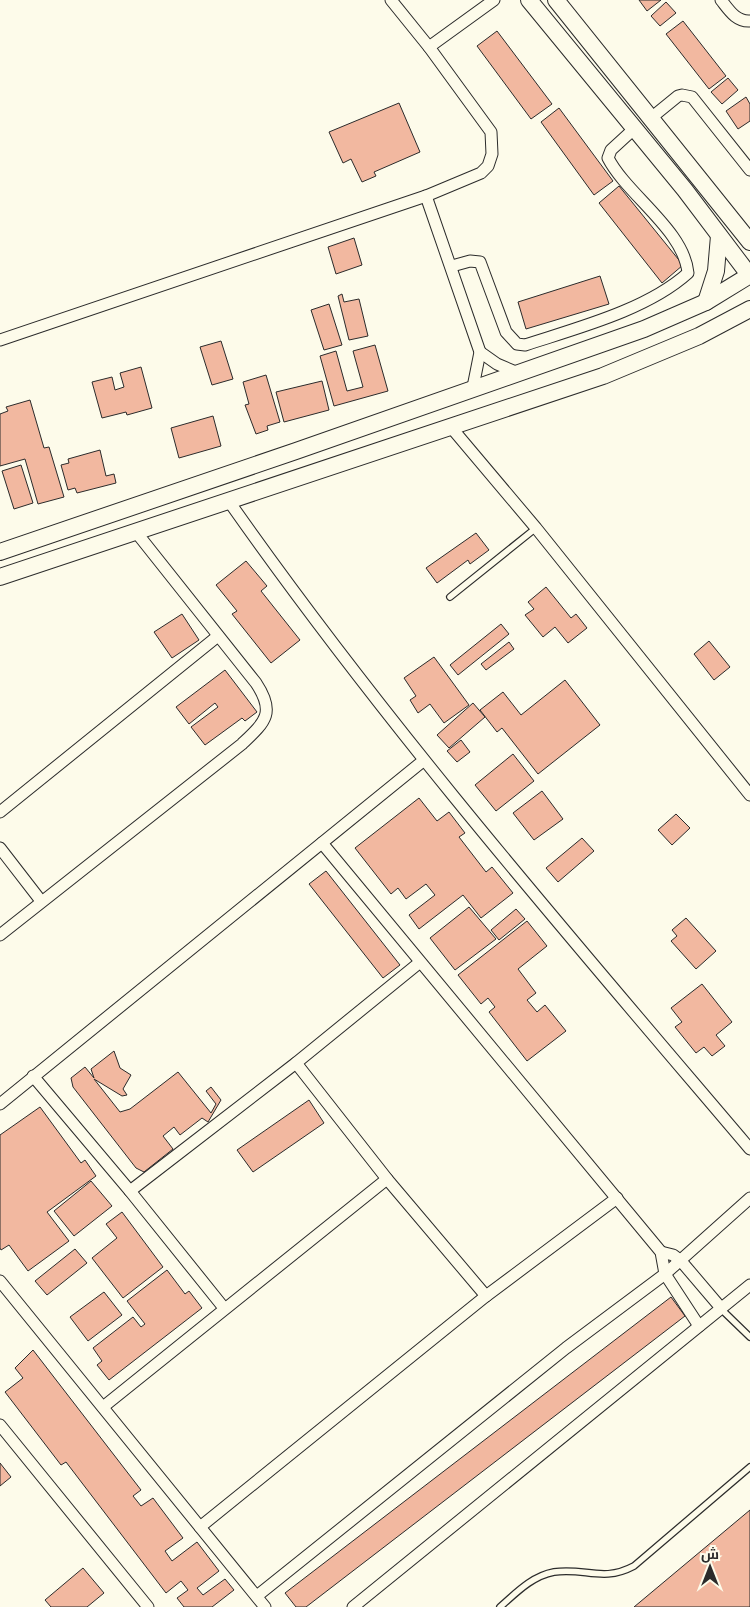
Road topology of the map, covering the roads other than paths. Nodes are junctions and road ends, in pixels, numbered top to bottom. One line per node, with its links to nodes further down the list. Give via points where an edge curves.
1 (391, 0): 7 (street)
2 (494, 0): 7 (street)
3 (529, 0): 9 (street)
4 (556, 0): 8 (street)
5 (721, 0): 6 (street, via 734,16 744,22)
6 (750, 21)
7 (429, 47): 11 (street, via 491,132 492,154 488,166 481,173)
8 (651, 118): 10 (street, via 678,96 692,97); 13 (street)
9 (635, 128): 12 (street); 14 (street, via 610,150 608,158 660,220 687,260 688,274 675,285 619,313 525,345 516,344 506,332 480,262)
10 (750, 170)
11 (426, 196): 14 (street); 18 (street)
12 (719, 236): 15 (street); 16 (street, via 716,271)
13 (748, 239)
14 (452, 266): 19 (street)
15 (750, 275): 16 (street)
16 (706, 302): 20 (street, via 644,329)
17 (750, 309): 22 (street, via 699,336 612,372)
18 (0, 340)
19 (480, 352): 20 (street); 21 (street)
20 (518, 373): 21 (street)
21 (473, 387): 26 (street, via 407,413)
22 (450, 426): 23 (street); 24 (street)
23 (228, 500): 25 (street); 31 (street, via 286,583)
24 (536, 528): 29 (lane); 32 (street)
25 (136, 532): 27 (street); 30 (street)
26 (3, 550): 27 (street)
27 (21, 570): 28 (street)
28 (0, 577)
29 (450, 597)
30 (218, 636): 33 (street); 36 (street, via 265,696 264,723 242,744)
31 (424, 761): 34 (street); 42 (street)
32 (750, 795)
33 (0, 812)
34 (322, 843): 38 (street); 40 (street)
35 (0, 848): 36 (street)
36 (41, 901): 37 (street)
37 (0, 936)
38 (419, 963): 39 (street); 45 (street)
39 (296, 1063): 43 (street); 44 (street)
40 (33, 1076): 41 (street); 44 (street)
41 (0, 1104)
42 (750, 1149)
43 (388, 1178): 52 (street); 53 (street)
44 (130, 1191): 53 (street)
45 (617, 1198): 47 (street); 52 (street)
46 (750, 1198): 48 (street)
47 (661, 1252): 48 (street); 49 (street)
48 (681, 1261): 49 (street); 54 (street)
49 (665, 1274): 55 (street); 61 (street, via 558,1354)
50 (0, 1281): 57 (street)
51 (750, 1285): 54 (street)
52 (486, 1296): 60 (street)
53 (224, 1308): 57 (street)
54 (721, 1308): 55 (street); 56 (lane)
55 (699, 1326): 63 (street)
56 (750, 1337)
57 (103, 1407): 60 (street)
58 (0, 1425): 62 (street)
59 (750, 1467): 64 (lane, via 634,1566 620,1574 554,1572 531,1580)
60 (200, 1527): 61 (street)
61 (264, 1604)
62 (148, 1607)
63 (353, 1607)
64 (500, 1607)

